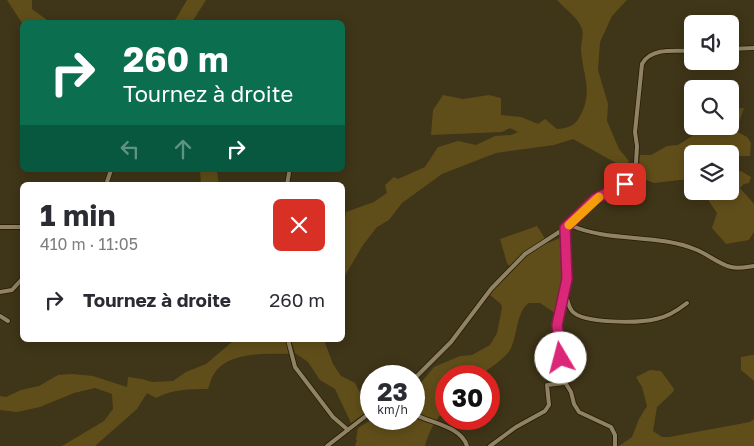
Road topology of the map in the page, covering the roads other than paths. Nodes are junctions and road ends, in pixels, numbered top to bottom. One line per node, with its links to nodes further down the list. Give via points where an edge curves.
1 (754, 48): 2 (street)
2 (739, 49)
3 (684, 51): 6 (street, via 656,52 645,59 640,77 633,173 625,184 595,199)
4 (289, 173): 5 (street)
5 (288, 182)
6 (570, 225): 9 (street); 10 (street, via 590,232 686,246 732,268)
7 (0, 227): 8 (street)
8 (20, 227)
9 (565, 228): 12 (street); 18 (street, via 531,249 512,266 451,342)
10 (754, 266)
11 (20, 281): 13 (street, via 12,290)
12 (566, 290): 14 (street, via 569,306 575,314 608,322 656,320); 19 (street, via 557,325)
13 (0, 292)
14 (687, 303)
15 (0, 316): 16 (street)
16 (8, 321)
17 (289, 342): 22 (street, via 295,367 333,417)
18 (425, 368)
19 (565, 383): 25 (street, via 547,385 549,405 545,411); 26 (street, via 580,412 611,427)
20 (425, 419): 24 (street, via 454,431 465,439)
21 (360, 421): 22 (street)
22 (348, 430): 23 (street)
23 (327, 446)
24 (467, 446)
25 (490, 446)
26 (615, 446)

